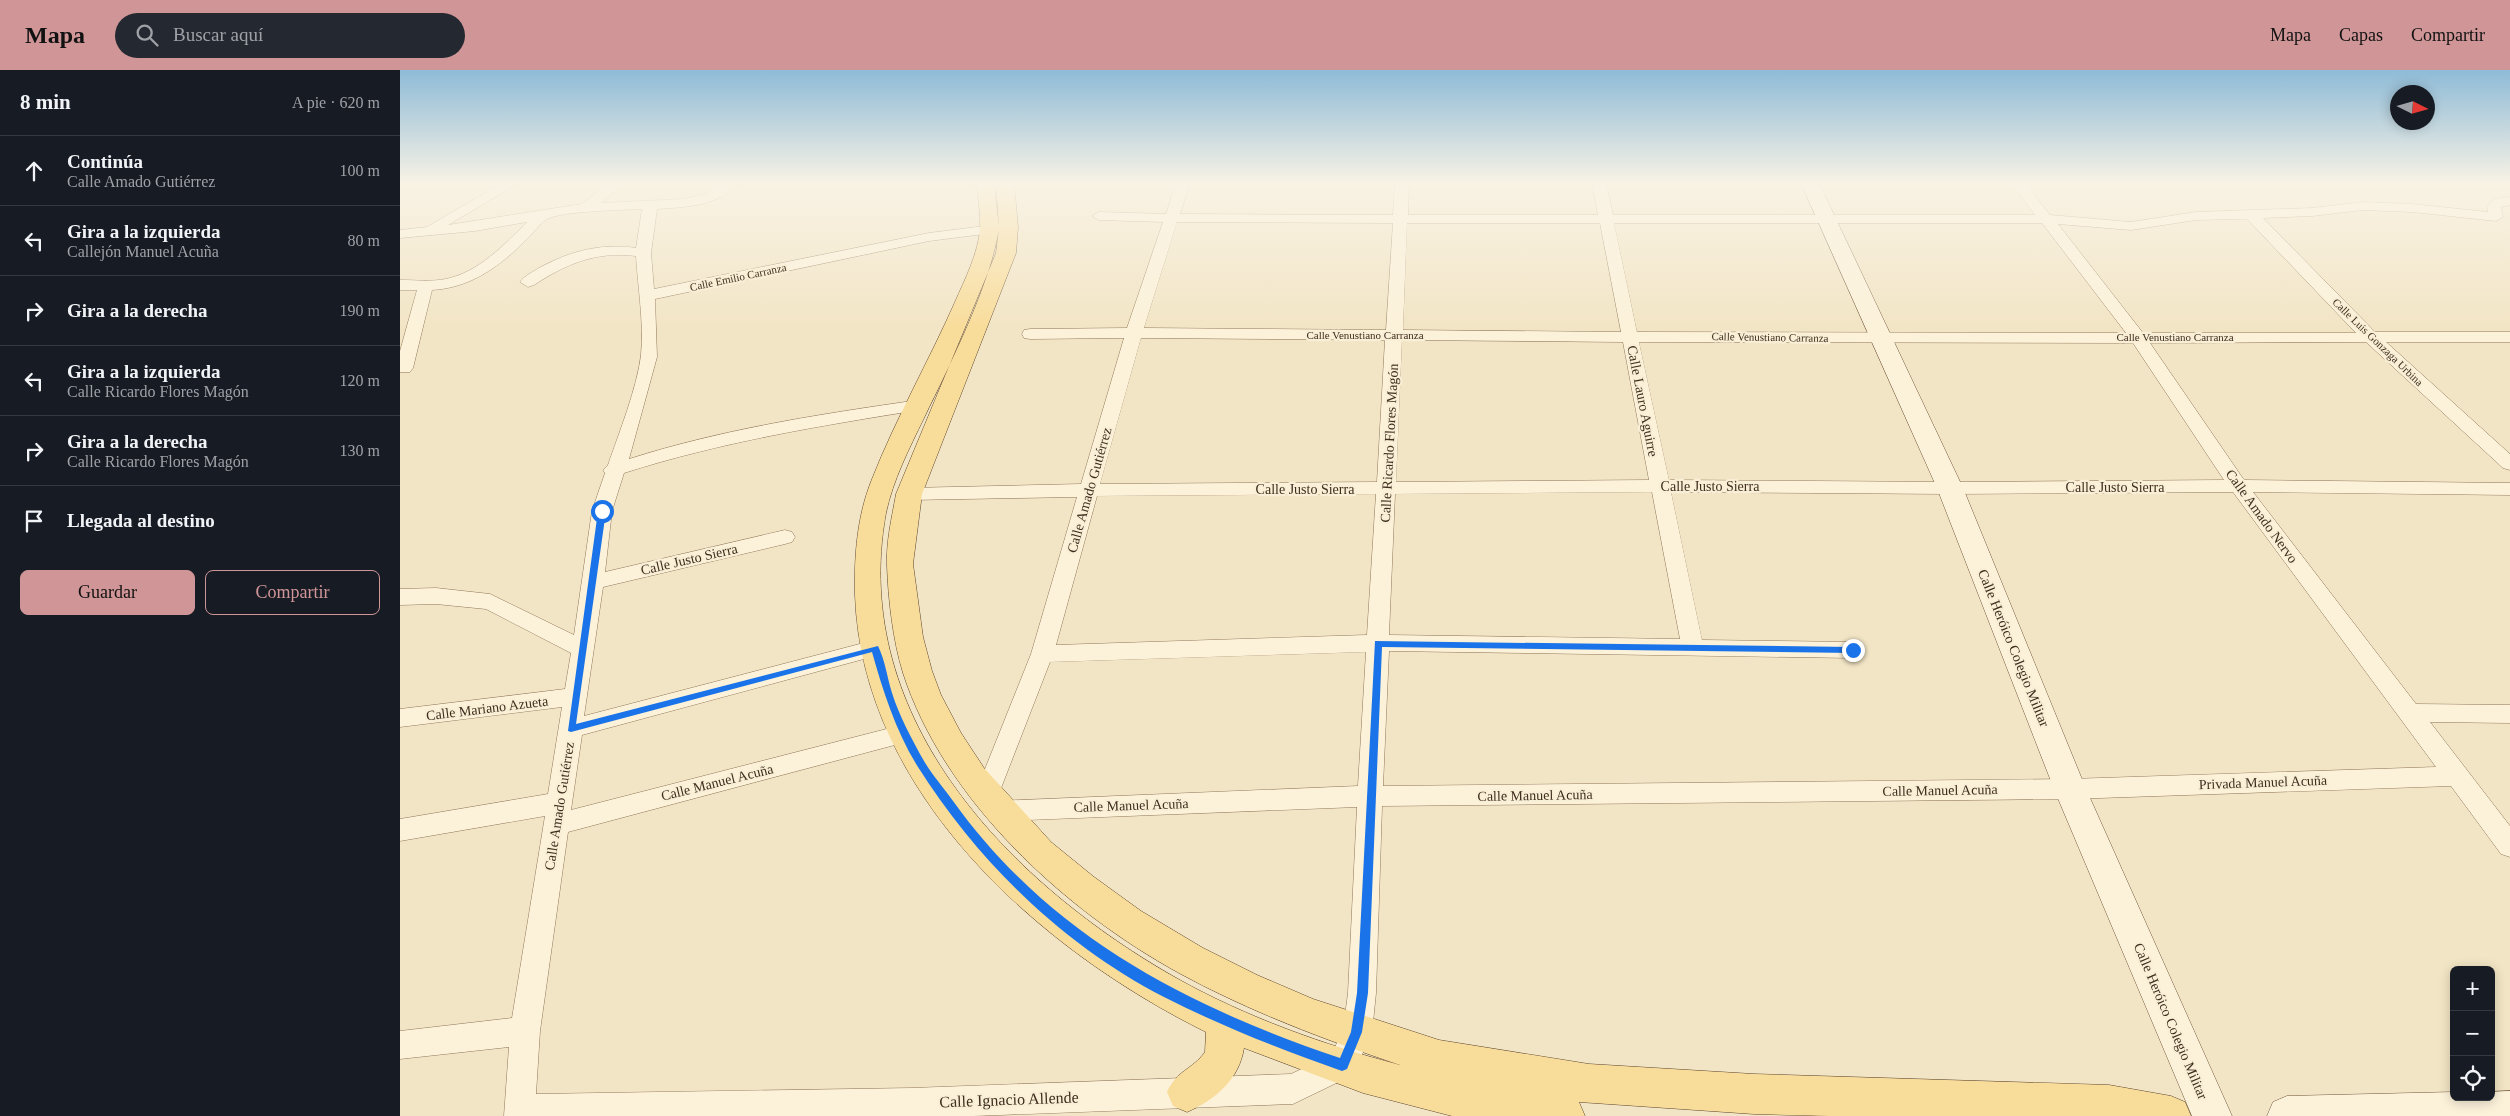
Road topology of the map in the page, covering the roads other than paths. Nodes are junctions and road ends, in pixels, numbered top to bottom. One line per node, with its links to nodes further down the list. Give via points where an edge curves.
1 (432, 232): 13 (street)
2 (526, 232): 17 (street, via 478,273 448,284)
3 (646, 232): 15 (street, Calle Amado Gutiérrez)
4 (969, 232): 19 (street, Calle Emilio Carranza, via 929,237)
5 (996, 232): 29 (main road, via 988,241)
6 (1000, 232): 38 (main road, via 1006,253 1001,268)
7 (1167, 232): 20 (street, Calle Amado Gutiérrez)
8 (1399, 232): 22 (street, Calle Ricardo Flores Magón)
9 (1608, 232): 23 (street, Calle Lauro Aguirre)
10 (1832, 232): 27 (main road, Calle Heróico Colegio Militar)
11 (2054, 232): 25 (street, Calle Amado Nervo)
12 (2268, 232): 24 (street, Calle Luis Gonzaga Urbina)
13 (423, 233): 14 (street)
14 (400, 234)
15 (643, 254): 16 (street, via 611,249 583,253 556,264); 19 (street, Calle Amado Gutiérrez)
16 (528, 282)
17 (426, 284): 18 (street); 28 (street)
18 (400, 285)
19 (645, 296): 31 (street, Calle Amado Gutiérrez, via 649,315 649,357 632,422)
20 (1134, 333): 21 (street, Calle Venustiano Carranza); 22 (street, Calle Venustiano Carranza); 37 (street, Calle Amado Gutiérrez)
21 (1030, 334)
22 (1395, 335): 23 (street, Calle Venustiano Carranza); 34 (street, Calle Ricardo Flores Magón)
23 (1630, 336): 27 (street, Calle Venustiano Carranza); 32 (street, Calle Lauro Aguirre)
24 (2369, 336): 25 (street, Calle Venustiano Carranza); 26 (street, Calle Venustiano Carranza); 30 (street, Calle Luis Gonzaga Urbina)
25 (2137, 337): 27 (street, Calle Venustiano Carranza); 33 (street, Calle Amado Nervo)
26 (2510, 337)
27 (1883, 339): 35 (main road, Calle Heróico Colegio Militar)
28 (404, 368)
29 (919, 405): 31 (street, via 736,435 659,454); 43 (main road, via 890,464 872,526 868,577)
30 (2510, 464)
31 (614, 470): 40 (street, Calle Amado Gutiérrez, via 602,511)
32 (1660, 486): 34 (street, Calle Justo Sierra); 35 (street, Calle Justo Sierra); 44 (street, Calle Lauro Aguirre)
33 (2238, 486): 35 (street, Calle Justo Sierra); 36 (street, Calle Justo Sierra); 49 (street, Calle Amado Nervo)
34 (1387, 488): 37 (street, Calle Justo Sierra); 42 (street, Calle Ricardo Flores Magón)
35 (1950, 488): 55 (main road, Calle Heróico Colegio Militar)
36 (2510, 489)
37 (1090, 490): 38 (street, Calle Justo Sierra); 47 (street, Calle Amado Gutiérrez)
38 (909, 494): 57 (main road, via 900,564 909,637 917,671 950,742)
39 (785, 537): 40 (street, Calle Justo Sierra)
40 (593, 582): 45 (street, Calle Amado Gutiérrez)
41 (400, 597): 45 (street, via 436,596 490,602)
42 (1378, 644): 44 (street); 47 (street); 56 (street, Calle Ricardo Flores Magón)
43 (875, 648): 52 (street); 53 (main road, via 888,695)
44 (1693, 648): 46 (street)
45 (582, 649): 48 (street, Calle Amado Gutiérrez)
46 (1853, 650)
47 (1042, 654): 57 (street, Calle Amado Gutiérrez)
48 (574, 698): 51 (street, Calle Mariano Azueta); 52 (street, Calle Amado Gutiérrez)
49 (2408, 713): 50 (street); 54 (street, Calle Amado Nervo)
50 (2510, 714)
51 (400, 718)
52 (571, 728): 58 (street, Calle Amado Gutiérrez)
53 (906, 733): 58 (street, Calle Manuel Acuña); 61 (main road, via 944,799 1010,877 1103,954 1168,993)
54 (2457, 776): 55 (street, Privada Manuel Acuña); 60 (street, Calle Amado Nervo)
55 (2070, 789): 56 (street, Calle Manuel Acuña); 72 (main road, Calle Heróico Colegio Militar)
56 (1370, 796): 57 (street, Calle Manuel Acuña); 63 (street, Calle Ricardo Flores Magón, via 1362,993)
57 (994, 802): 63 (main road, via 1039,852 1129,922 1190,960 1244,987 1310,1016)
58 (558, 813): 59 (street, Calle Manuel Acuña); 62 (street, Calle Amado Gutiérrez)
59 (400, 830)
60 (2510, 846)
61 (1224, 1020): 65 (main road); 66 (main road, via 1227,1047 1222,1064)
62 (525, 1031): 64 (street); 69 (street, Calle Amado Gutiérrez)
63 (1357, 1032): 65 (street, Calle Ricardo Flores Magón); 71 (main road, via 1439,1059 1589,1084 1754,1094 2109,1105)
64 (400, 1045)
65 (1342, 1065): 66 (street, Calle Ignacio Allende, via 1293,1089); 70 (main road, via 1431,1092)
66 (1187, 1092): 67 (street, Calle Ignacio Allende)
67 (910, 1110): 69 (street, Calle Ignacio Allende)
68 (2510, 1111): 73 (main road)
69 (520, 1113)
70 (1565, 1116)
71 (2171, 1116)
72 (2212, 1116)
73 (2287, 1116)

